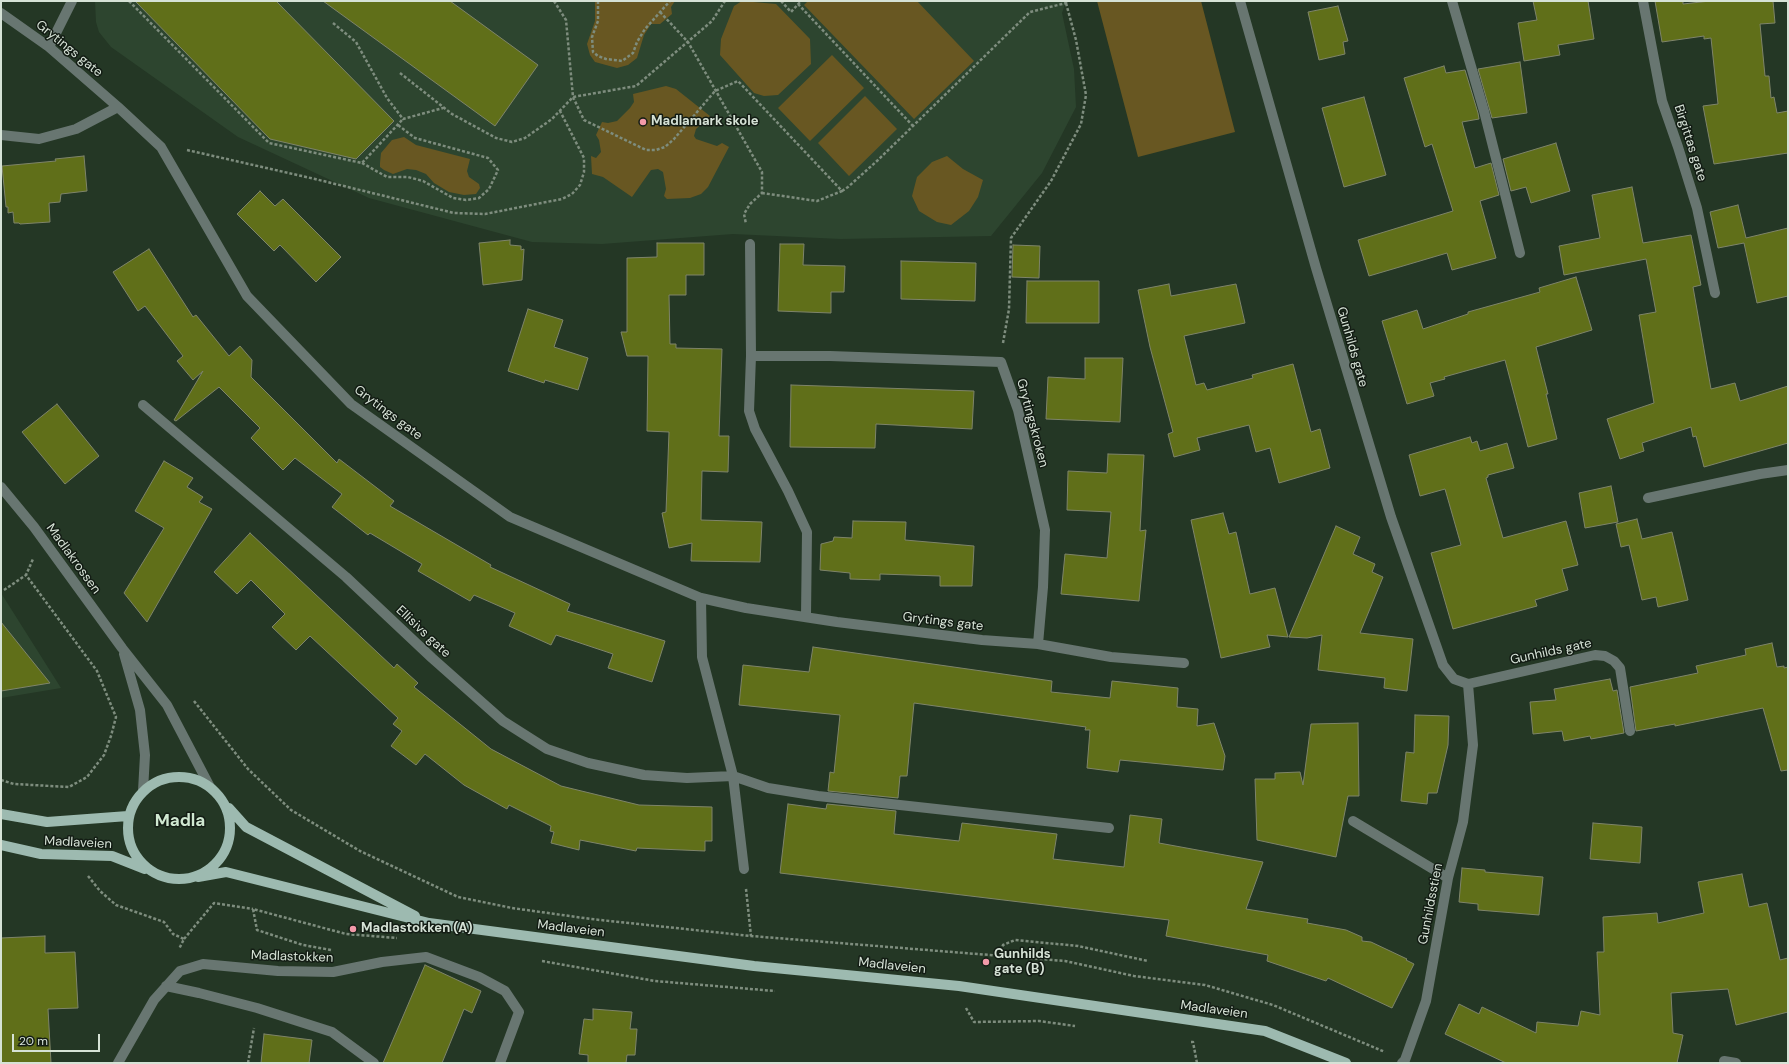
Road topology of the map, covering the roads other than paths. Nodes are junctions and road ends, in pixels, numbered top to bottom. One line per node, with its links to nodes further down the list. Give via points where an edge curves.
1 (72, 1): 6 (street)
2 (1240, 1): 22 (street, Gunhilds gate, via 1331,320 1391,517 1443,665 1454,679)
3 (1452, 1): 10 (street, via 1484,111)
4 (1643, 1): 11 (street, Birgittas gate, via 1662,101 1697,208)
5 (1, 13): 6 (street, Grytings gate)
6 (49, 47): 7 (street, Grytings gate)
7 (118, 107): 8 (street, via 76,129 39,139); 17 (street, Grytings gate, via 161,147 247,296 351,404 510,517)
8 (1, 135)
9 (750, 244): 12 (street)
10 (1520, 253)
11 (1715, 293)
12 (751, 356): 18 (street, via 749,411 755,429 807,532); 19 (street, Grytingskroken, via 1000,362 1018,410 1045,530)
13 (143, 405): 24 (street, Ellisivs gate, via 346,577 503,721 547,748 588,763 644,775 687,778)
14 (1788, 470): 16 (street)
15 (1, 487): 20 (street, Madlakrossen)
16 (1648, 498)
17 (701, 598): 18 (street, Grytings gate, via 746,608); 24 (street, via 702,656)
18 (806, 616): 19 (street, Grytings gate, via 982,640)
19 (1038, 644): 21 (street, Grytings gate, via 1111,657)
20 (122, 648): 25 (street, Madlakrossen, via 167,705); 26 (street, Madlakrossen, via 140,710 145,755)
21 (1184, 663)
22 (1468, 684): 23 (street, Gunhilds gate, via 1595,655 1605,656 1620,668); 36 (street, Gunhildsstien, via 1473,746 1463,822)
23 (1630, 731)
24 (733, 776): 31 (street, via 768,788 818,796); 33 (street)
25 (210, 786): 26 (main road, via 194,778 175,776 158,780); 27 (main road)
26 (143, 790): 29 (main road, via 132,805)
27 (224, 804): 35 (main road, via 231,820 226,849 217,864); 37 (main road, Madlaveien, via 246,827)
28 (1, 814): 29 (main road, Madlaveien, via 47,822)
29 (128, 816): 34 (main road, via 133,852 139,862)
30 (1353, 821): 36 (street)
31 (1109, 828)
32 (1, 845): 34 (main road, Madlaveien, via 41,854 112,856)
33 (744, 869)
34 (153, 873): 35 (main road, via 180,880)
35 (198, 876): 37 (main road, Madlaveien, via 226,872)
36 (1448, 878): 39 (street, Gunhildsstien, via 1426,1001)
37 (429, 923): 43 (main road, Madlaveien, via 754,966 959,986 1265,1031)
38 (166, 986): 40 (street, via 154,1000); 41 (street, via 257,1008 332,1032); 42 (street, Madlastokken, via 180,971 203,964 278,971 333,972 382,962 426,957 479,976 505,991 520,1012)
39 (1404, 1062)
40 (118, 1063)
41 (374, 1063)
42 (500, 1063)
43 (1346, 1063)
44 (1725, 1063): 45 (street, via 1724,1061)
45 (1736, 1063)

